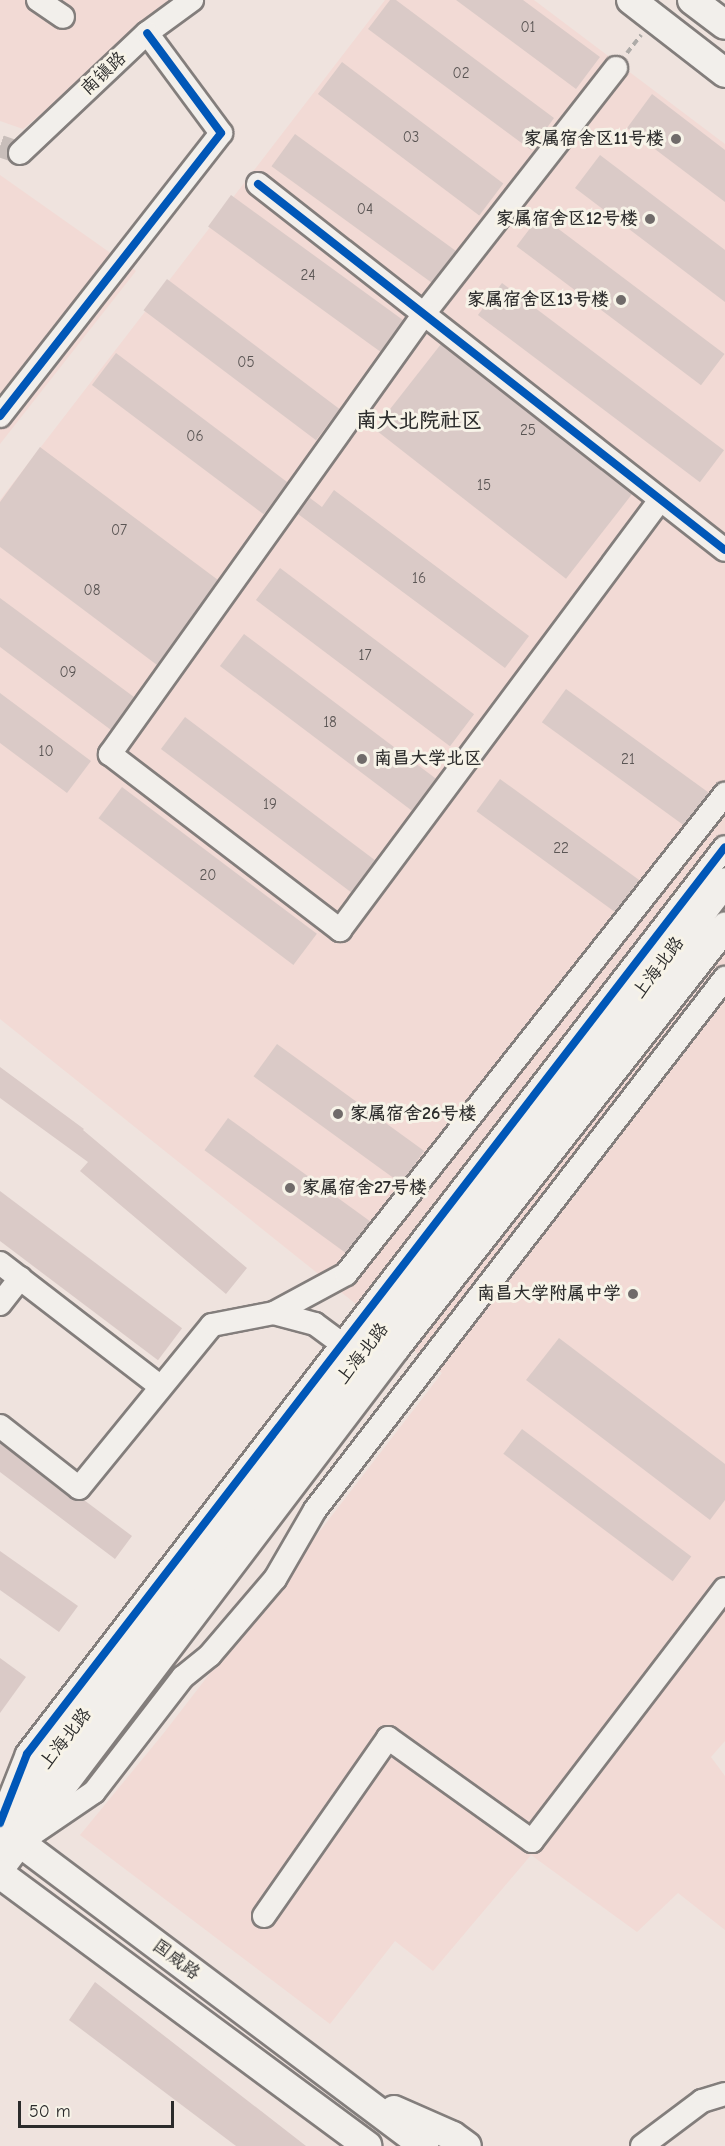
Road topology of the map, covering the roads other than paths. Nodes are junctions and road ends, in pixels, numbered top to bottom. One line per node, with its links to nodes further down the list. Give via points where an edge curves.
1 (38, 0): 5 (street)
2 (192, 0): 7 (street, 南镇路)
3 (631, 0): 9 (main road)
4 (692, 0): 6 (main road)
5 (63, 17)
6 (725, 25)
7 (147, 33): 10 (street, 南镇路); 13 (street, via 220,133)
8 (616, 68): 12 (street)
9 (725, 73)
10 (20, 153)
11 (258, 184): 12 (street)
12 (424, 314): 14 (street); 14 (street, via 110,754 340,930)
13 (0, 416)
14 (660, 500): 15 (street)
15 (725, 550)
16 (725, 794): 24 (street, via 346,1274)
17 (725, 847): 25 (street)
18 (725, 882): 25 (main road, 上海北路)
19 (725, 927): 29 (main road, 上海北路, via 396,1347)
20 (725, 978): 29 (street, via 315,1510 275,1579 210,1655 183,1677 94,1792)
21 (0, 1263): 22 (street)
22 (20, 1278): 23 (street); 26 (street)
23 (0, 1304)
24 (274, 1313): 25 (street, via 315,1324); 26 (street, via 212,1325)
25 (351, 1351): 29 (main road, 上海北路)
26 (161, 1387): 27 (street, via 79,1488)
27 (0, 1425)
28 (725, 1590): 32 (street, via 532,1841 387,1738)
29 (5, 1829): 30 (main road, 上海北路); 33 (main road, 国威路)
30 (0, 1868)
31 (0, 1874): 35 (main road, 国威路)
32 (264, 1916)
33 (352, 2091): 38 (main road, 国威路); 39 (main road, 国威路)
34 (725, 2094): 40 (street, via 702,2101)
35 (327, 2116): 36 (main road, 国威路); 37 (main road, 国威路)
36 (349, 2146)
37 (367, 2146)
38 (424, 2146)
39 (467, 2146)
40 (642, 2146)

